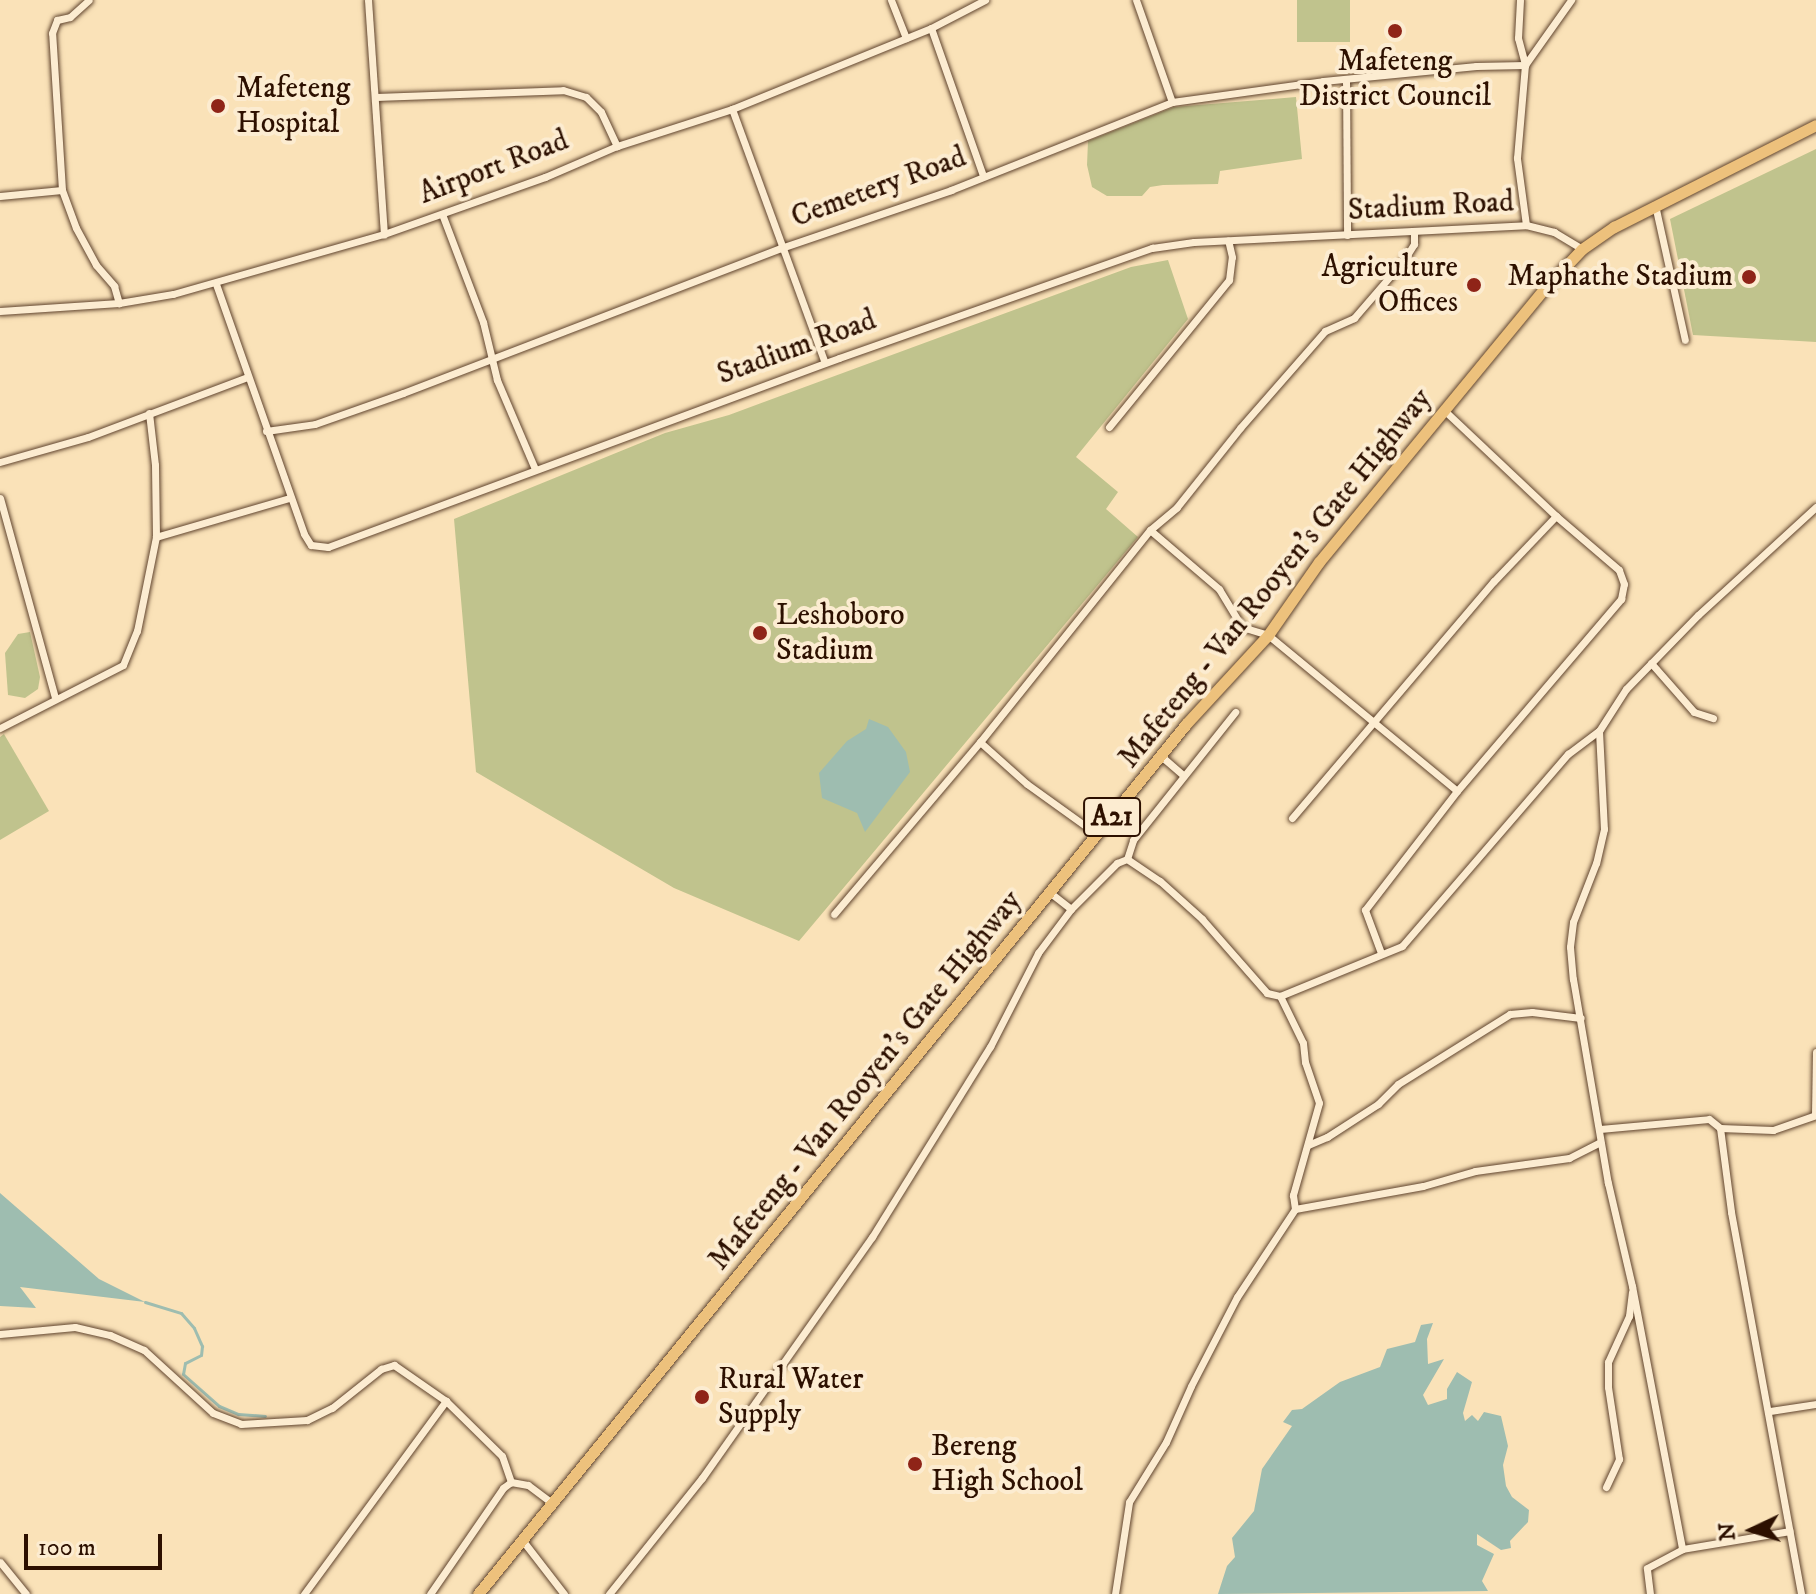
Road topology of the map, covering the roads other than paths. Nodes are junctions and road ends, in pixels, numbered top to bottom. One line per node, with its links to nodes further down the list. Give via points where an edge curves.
1 (89, 0): 18 (street, via 70,17 57,20 52,33)
2 (368, 0): 12 (street)
3 (891, 0): 9 (street)
4 (985, 0): 8 (street, Airport Road)
5 (1136, 0): 13 (street)
6 (1520, 0): 10 (street, via 1518,38)
7 (1571, 0): 10 (street)
8 (931, 28): 9 (street, Airport Road); 17 (street)
9 (906, 38): 14 (street, Airport Road)
10 (1525, 65): 11 (street, Cemetery Road); 22 (street, via 1517,158)
11 (1346, 79): 13 (street, Cemetery Road); 25 (street)
12 (376, 97): 16 (street, via 563,90 586,97 601,112); 24 (street)
13 (1172, 102): 17 (street, Cemetery Road)
14 (732, 109): 16 (street, Airport Road); 27 (street)
15 (1816, 125): 20 (main road, Mafeteng - Van Rooyen's Gate Highway / A21)
16 (617, 146): 21 (street, Airport Road)
17 (983, 176): 27 (street, Cemetery Road)
18 (62, 190): 19 (street); 30 (street, via 76,228 114,286)
19 (0, 196)
20 (1655, 205): 28 (main road, Mafeteng - Van Rooyen's Gate Highway / A21); 32 (street)
21 (442, 214): 24 (street, Airport Road); 33 (street, via 483,322)
22 (1526, 225): 23 (street, Stadium Road); 28 (street, Stadium Road, via 1554,232)
23 (1414, 232): 25 (street, Stadium Road); 46 (street, via 1414,244 1404,260 1354,318 1325,331 1177,507)
24 (384, 234): 29 (street, Airport Road)
25 (1347, 235): 26 (street, Stadium Road)
26 (1228, 240): 34 (street, Stadium Road, via 1152,248); 38 (street, via 1229,280)
27 (781, 248): 33 (street, Cemetery Road); 34 (street)
28 (1582, 249): 36 (main road, Mafeteng - Van Rooyen's Gate Highway / A21)
29 (216, 284): 30 (street, Airport Road); 35 (street, Stadium Road)
30 (119, 303): 31 (street, Airport Road)
31 (0, 311)
32 (1685, 340)
33 (491, 359): 39 (street, Cemetery Road, via 315,424); 41 (street)
34 (825, 363): 41 (street, Stadium Road)
35 (248, 377): 37 (street); 39 (street, Stadium Road)
36 (1445, 411): 45 (street); 48 (main road, Mafeteng - Van Rooyen's Gate Highway / A21, via 1319,562)
37 (149, 413): 40 (street); 47 (street)
38 (1109, 427)
39 (266, 431): 43 (street, Stadium Road)
40 (0, 462)
41 (535, 469): 43 (street, Stadium Road, via 328,547 311,545)
42 (0, 498): 50 (street)
43 (289, 498): 47 (street)
44 (1816, 507): 49 (street)
45 (1556, 516): 53 (street); 59 (street, via 1619,570 1624,584 1621,599)
46 (1150, 530): 48 (street, via 1219,589 1242,627); 56 (street)
47 (156, 537): 50 (street, via 137,631 123,665)
48 (1268, 635): 53 (street); 57 (main road, Mafeteng - Van Rooyen's Gate Highway / A21)
49 (1651, 663): 52 (street, via 1694,712); 55 (street, via 1626,689)
50 (55, 697): 54 (street)
51 (1235, 712): 58 (street)
52 (1713, 718)
53 (1374, 721): 59 (street); 60 (street)
54 (0, 728)
55 (1599, 731): 66 (street, via 1568,754 1402,946); 68 (street, via 1604,829 1573,922 1570,947)
56 (980, 742): 61 (street); 65 (street)
57 (1161, 756): 58 (street); 61 (main road, Mafeteng - Van Rooyen's Gate Highway / A21)
58 (1184, 776): 62 (street, via 1133,840)
59 (1457, 791): 66 (street, via 1365,910)
60 (1292, 818)
61 (1098, 835): 63 (main road, Mafeteng - Van Rooyen's Gate Highway / A21)
62 (1127, 859): 64 (street); 67 (street, via 1202,919 1267,993)
63 (1049, 892): 64 (street); 83 (main road, Mafeteng - Van Rooyen's Gate Highway / A21)
64 (1071, 909): 93 (street, via 1038,953 990,1047 832,1297 702,1478)
65 (834, 914)
66 (1381, 953): 67 (street)
67 (1280, 996): 74 (street, via 1303,1043 1319,1103)
68 (1581, 1018): 72 (street); 74 (street, via 1510,1014)
69 (1816, 1052): 70 (street)
70 (1816, 1115): 71 (street, via 1773,1130)
71 (1720, 1128): 72 (street, via 1709,1119 1697,1119); 80 (street)
72 (1600, 1129): 73 (street)
73 (1600, 1142): 75 (street, via 1569,1158 1475,1171); 76 (street)
74 (1308, 1145): 75 (street, via 1293,1195)
75 (1295, 1209): 94 (street, via 1237,1297 1166,1442 1129,1502)
76 (1632, 1286): 82 (street, via 1629,1316 1608,1362 1619,1459); 86 (street)
77 (0, 1334): 78 (street, via 75,1327 110,1335 144,1350 213,1413 241,1424 307,1420 332,1408 388,1365)
78 (446, 1401): 81 (street, via 502,1456); 89 (street)
79 (1816, 1404): 80 (street)
80 (1770, 1411): 84 (street)
81 (511, 1482): 83 (street, via 528,1485); 90 (street)
82 (1606, 1487)
83 (552, 1503): 85 (main road, Mafeteng - Van Rooyen's Gate Highway / A21)
84 (1790, 1531): 86 (street); 96 (street)
85 (523, 1541): 91 (main road, Mafeteng - Van Rooyen's Gate Highway / A21); 92 (street)
86 (1682, 1549): 95 (street, via 1647,1568)
87 (0, 1562): 88 (street)
88 (26, 1594)
89 (304, 1594)
90 (430, 1594)
91 (478, 1594)
92 (564, 1594)
93 (609, 1594)
94 (1115, 1594)
95 (1650, 1594)
96 (1801, 1594)

